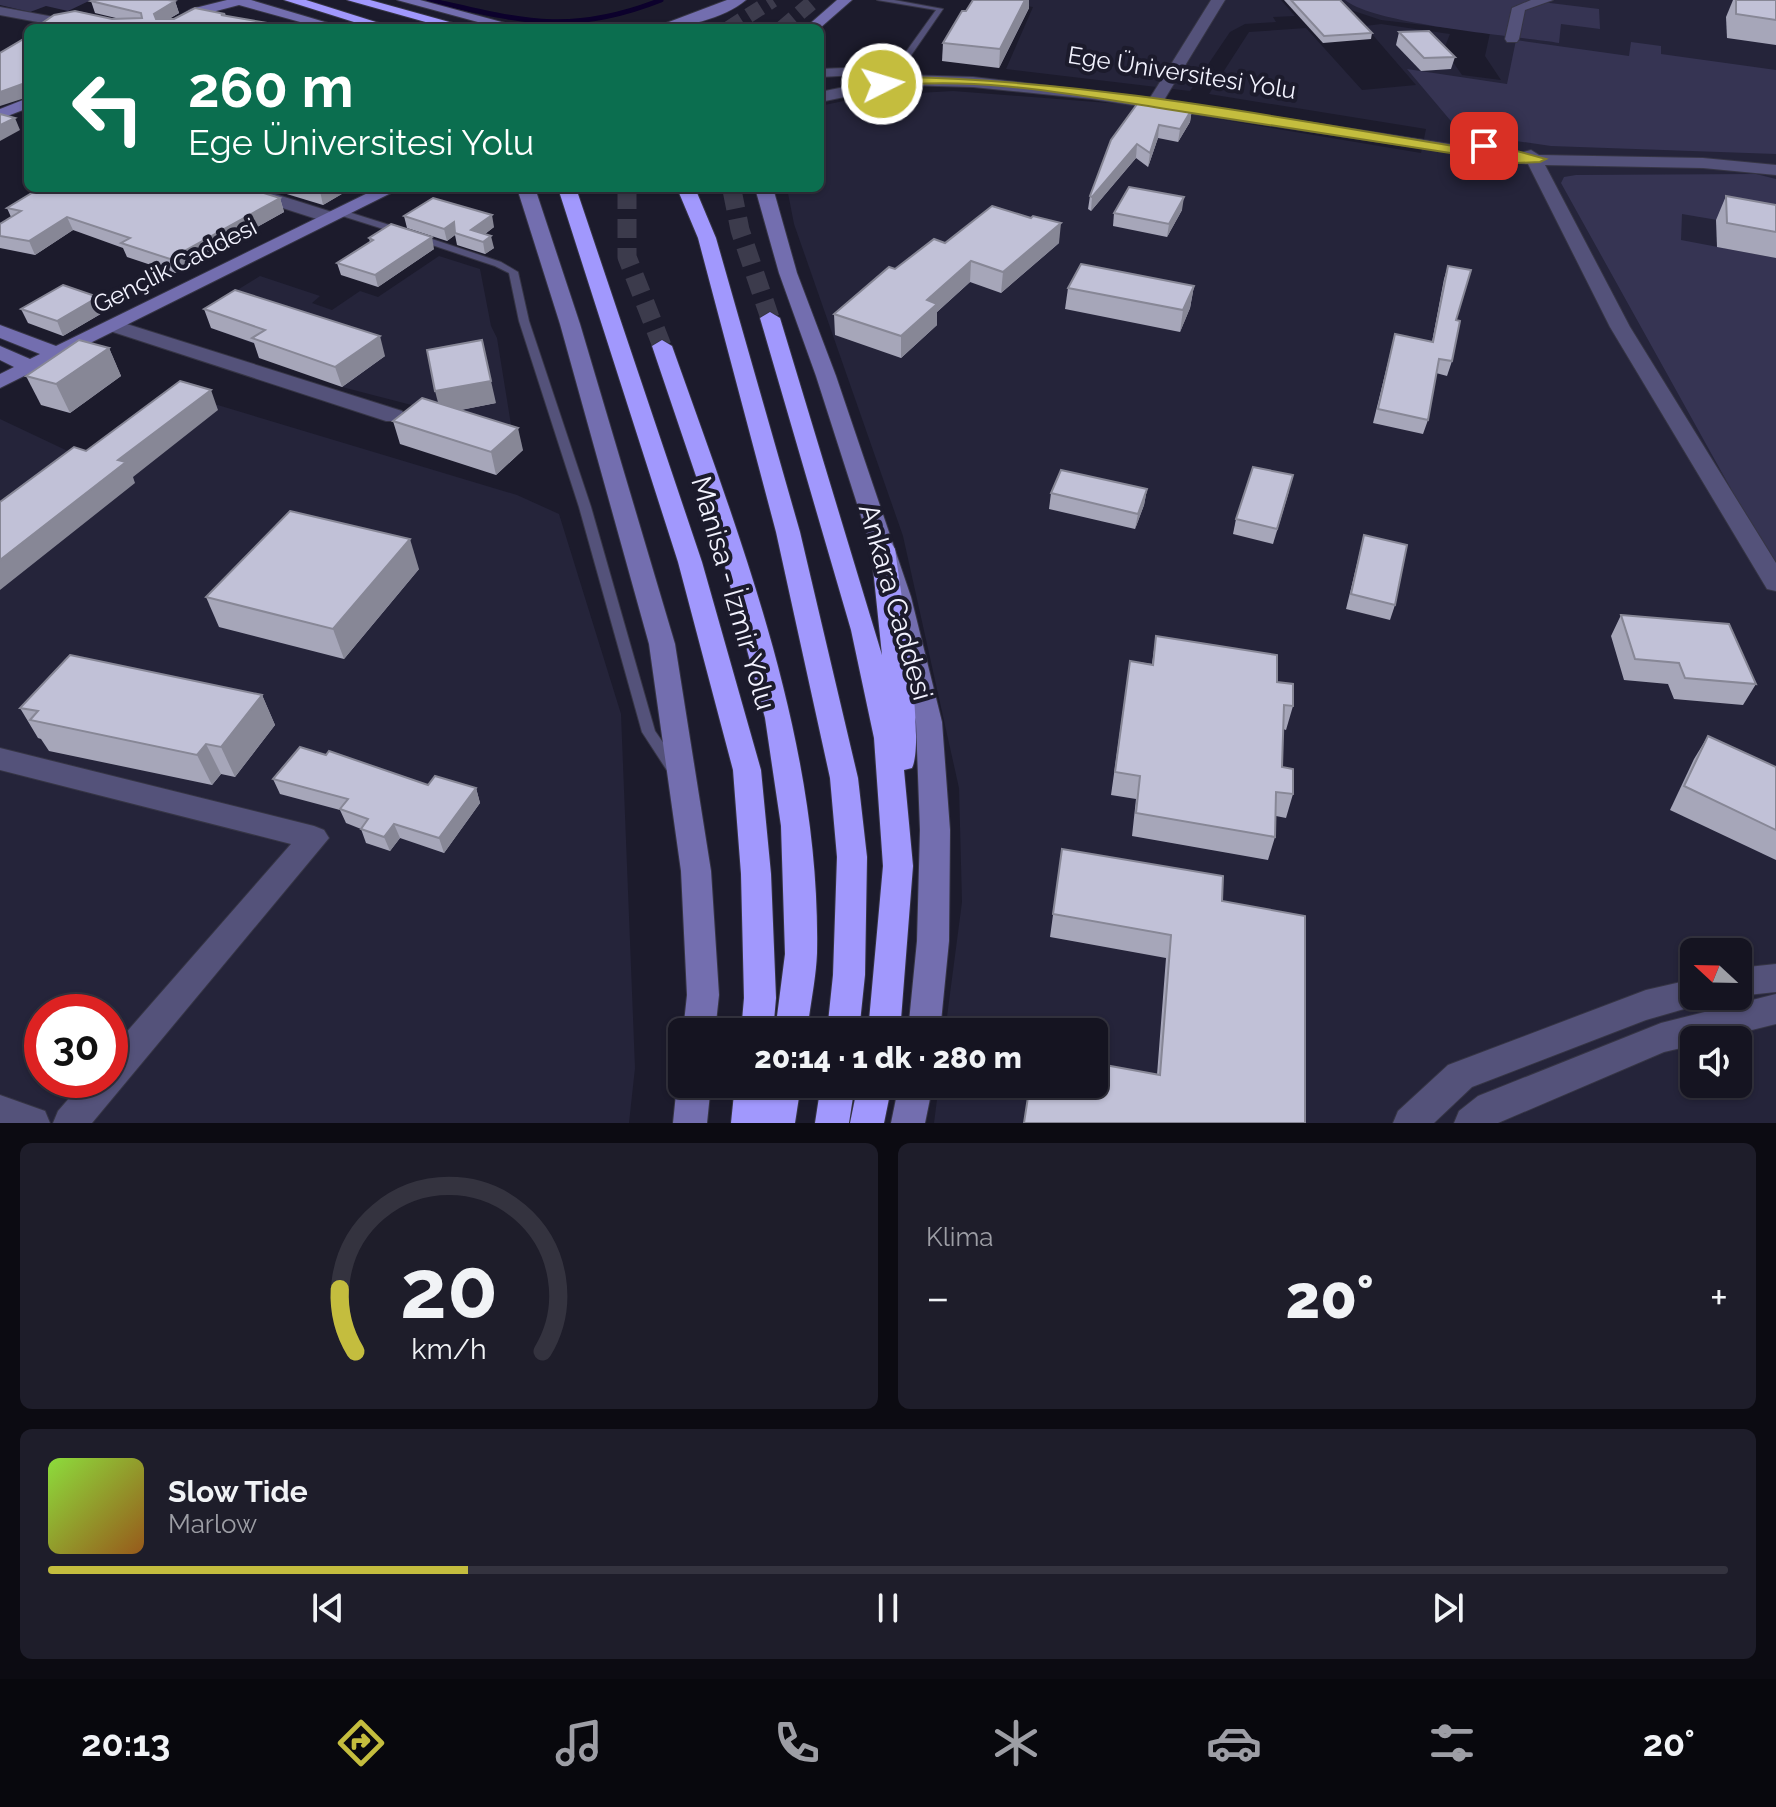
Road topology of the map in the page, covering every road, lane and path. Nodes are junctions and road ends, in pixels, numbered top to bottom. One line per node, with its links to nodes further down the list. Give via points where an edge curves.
1 (237, 0): 10 (main road); 17 (main road)
2 (291, 0): 18 (highway)
3 (354, 0): 19 (highway)
4 (404, 0): 20 (main road)
5 (739, 0): 21 (main road)
6 (845, 0): 22 (main road)
7 (880, 0): 25 (lane, via 940,9)
8 (1218, 0): 27 (street)
9 (1546, 0): 23 (street, via 1519,8)
10 (198, 6): 12 (street); 16 (main road)
11 (0, 11): 13 (street)
12 (240, 19)
13 (46, 24)
14 (52, 24): 15 (street, via 79,16)
15 (118, 24)
16 (173, 24)
17 (324, 24)
18 (374, 24)
19 (448, 24)
20 (501, 24)
21 (675, 24)
22 (817, 24)
23 (1512, 39)
24 (824, 73): 25 (street, Ege Üniversitesi Yolu)
25 (900, 75): 26 (street, Ege Üniversitesi Yolu); 27 (street, Ege Üniversitesi Yolu)
26 (824, 96)
27 (1159, 98): 30 (street, Ege Üniversitesi Yolu)
28 (24, 105): 29 (main road)
29 (0, 114)
30 (1534, 158): 31 (street, via 1685,156); 32 (street); 50 (street, via 1620,327)
31 (1776, 162)
32 (1776, 170)
33 (254, 192): 39 (street)
34 (379, 192): 39 (main road, Gençlik Caddesi)
35 (527, 192): 52 (main road, via 662,644)
36 (568, 192): 59 (highway, Manisa - İzmir Yolu, via 690,562 747,770 756,874)
37 (688, 192): 61 (highway, via 707,238 831,711 852,857)
38 (765, 192): 49 (main road, Ankara Caddesi)
39 (334, 214): 41 (main road, Gençlik Caddesi); 52 (lane, via 513,272 649,732)
40 (770, 318): 53 (highway, Ankara Caddesi, via 864,630 888,738)
41 (114, 326): 45 (main road, Gençlik Caddesi); 48 (street)
42 (0, 331): 45 (main road)
43 (662, 346): 60 (highway, via 731,544 778,718 795,826 801,954)
44 (0, 352): 46 (main road)
45 (56, 353): 46 (main road, Gençlik Caddesi)
46 (30, 367): 47 (main road, Gençlik Caddesi)
47 (0, 382)
48 (394, 416)
49 (883, 549): 53 (highway, via 903,722); 63 (main road, Ankara Caddesi, via 929,722 934,909)
50 (1776, 583)
51 (0, 759): 64 (street, via 314,838)
52 (683, 784): 58 (main road, via 696,871)
53 (898, 866): 62 (highway, Ankara Caddesi)
54 (1776, 978): 55 (street)
55 (1752, 981)
56 (1680, 996): 81 (street, via 1589,1025 1460,1076)
57 (1776, 1009): 82 (street, via 1661,1038 1490,1108)
58 (701, 1018)
59 (758, 1018)
60 (793, 1018)
61 (844, 1018)
62 (885, 1018)
63 (925, 1018)
64 (128, 1055)
65 (91, 1098): 74 (street)
66 (693, 1098): 75 (main road)
67 (751, 1098): 76 (highway)
68 (782, 1098): 77 (highway)
69 (836, 1098): 78 (highway)
70 (872, 1098): 79 (highway)
71 (913, 1098): 80 (main road)
72 (0, 1111): 73 (street)
73 (33, 1123)
74 (70, 1123)
75 (690, 1123)
76 (748, 1123)
77 (778, 1123)
78 (832, 1123)
79 (867, 1123)
80 (908, 1123)
81 (1410, 1123)
82 (1471, 1123)

